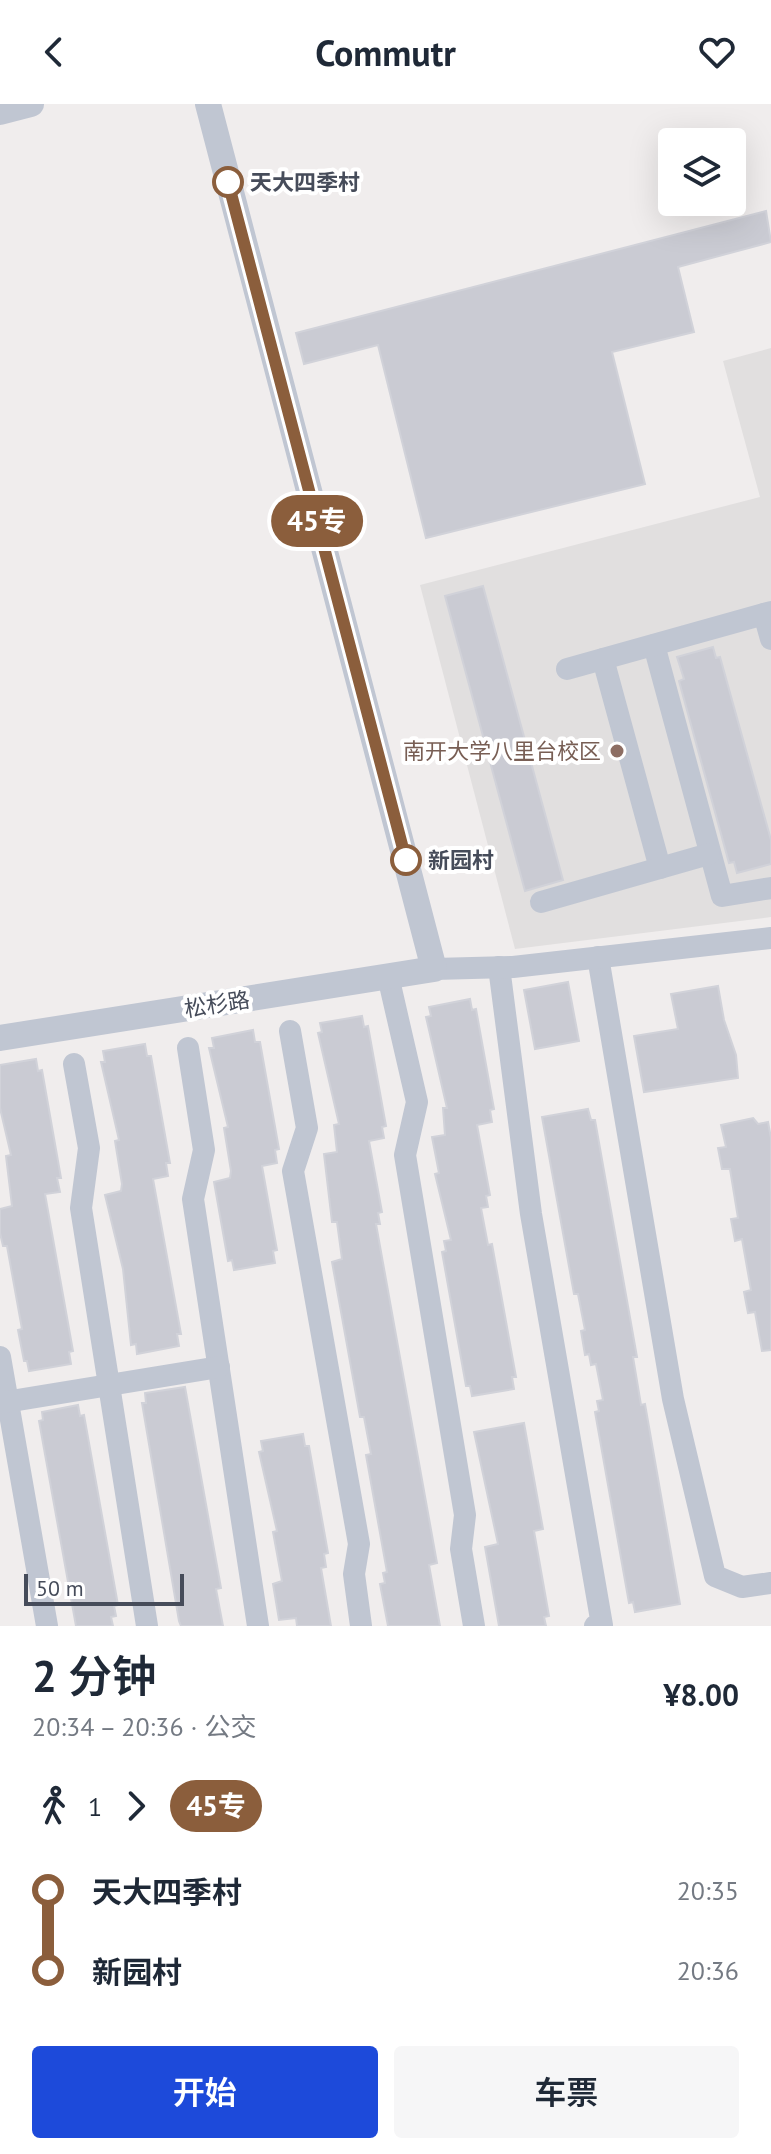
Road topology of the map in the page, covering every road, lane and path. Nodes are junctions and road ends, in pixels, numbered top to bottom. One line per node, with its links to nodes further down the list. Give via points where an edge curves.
1 (31, 104): 3 (street)
2 (208, 104): 16 (street)
3 (0, 112)
4 (767, 613): 5 (street); 6 (street)
5 (771, 639)
6 (654, 645): 7 (street); 9 (street)
7 (603, 659): 8 (street); 10 (street)
8 (567, 669)
9 (709, 854): 10 (street); 11 (street, via 722,896)
10 (660, 868): 12 (street)
11 (771, 888)
12 (541, 902)
13 (771, 938): 14 (street)
14 (598, 957): 15 (street); 26 (street, via 673,1399 715,1576 742,1587)
15 (499, 967): 16 (street); 32 (street, via 531,1214 602,1625)
16 (434, 969): 17 (street, 松杉路)
17 (388, 976): 19 (street, 松杉路); 31 (street, via 417,1102 405,1155 465,1515 461,1549)
18 (290, 1031): 30 (street, via 307,1128 293,1171 359,1544 354,1574)
19 (0, 1038)
20 (188, 1048): 23 (street, via 204,1150 193,1199)
21 (74, 1064): 24 (street, via 89,1148 81,1208)
22 (0, 1357): 25 (street)
23 (219, 1367): 24 (street); 29 (street)
24 (109, 1385): 25 (street); 28 (street)
25 (4, 1402): 27 (street)
26 (771, 1583)
27 (47, 1626)
28 (147, 1626)
29 (258, 1626)
30 (361, 1626)
31 (474, 1626)
32 (595, 1626)

